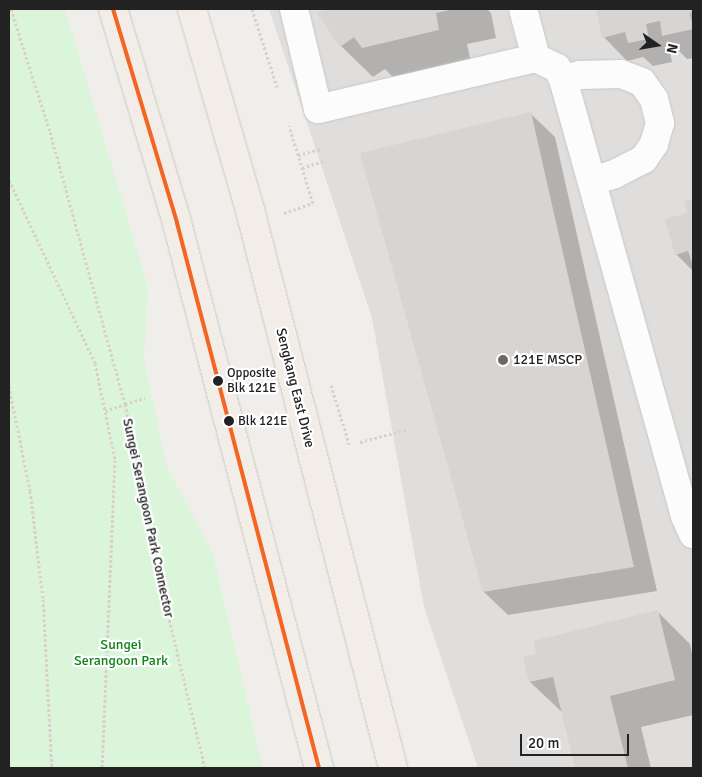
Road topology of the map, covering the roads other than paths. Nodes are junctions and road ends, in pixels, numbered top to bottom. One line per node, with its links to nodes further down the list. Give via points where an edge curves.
1 (113, 9): 9 (main road, via 177,223)
2 (192, 9): 10 (main road, Sengkang East Drive, via 250,210)
3 (294, 9): 5 (lane, via 318,109)
4 (523, 9): 5 (lane)
5 (536, 58): 6 (lane, via 557,68)
6 (563, 79): 7 (lane); 7 (lane, via 580,74 621,74 642,82 654,99 660,123 654,144 644,159 622,171)
7 (592, 180): 8 (lane)
8 (693, 534)
9 (320, 768)
10 (393, 768)

